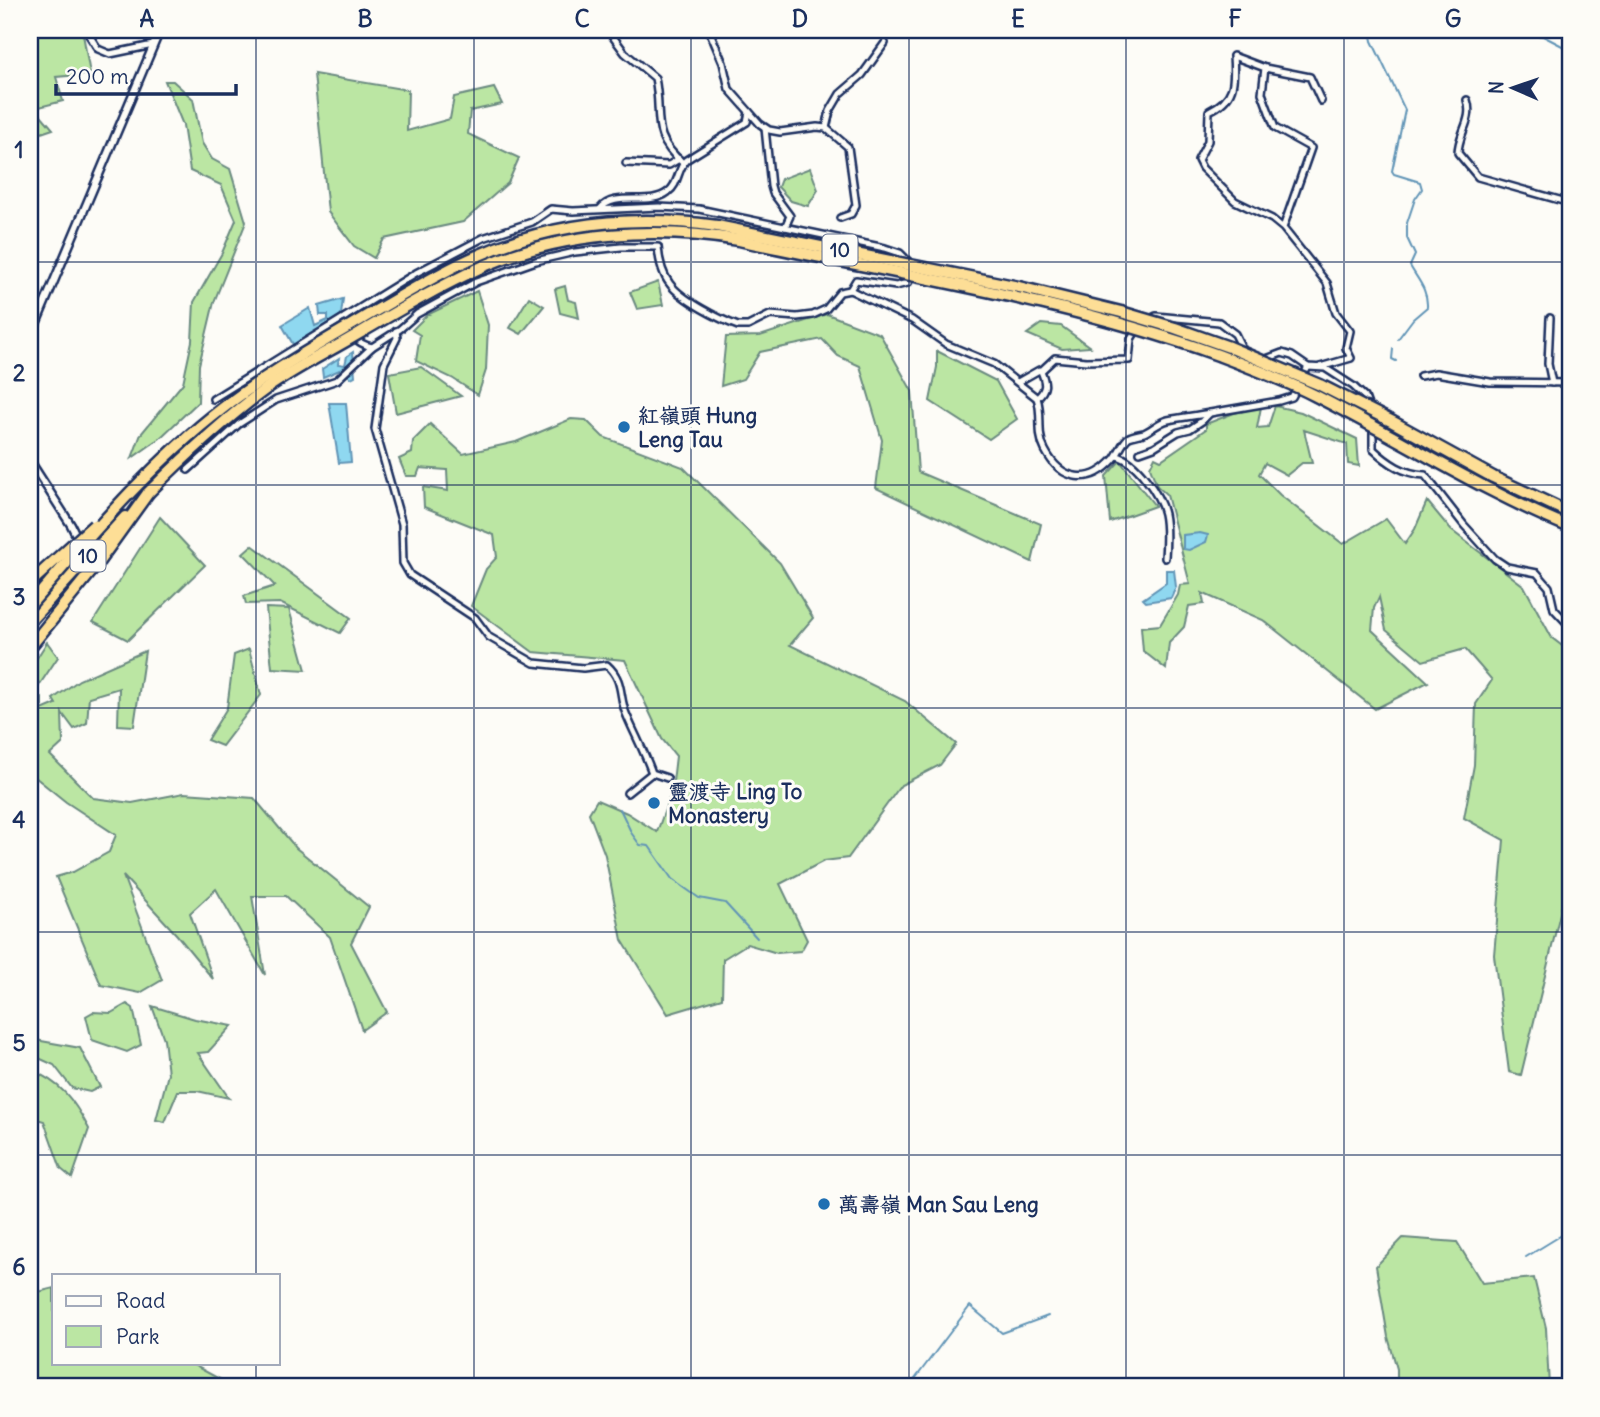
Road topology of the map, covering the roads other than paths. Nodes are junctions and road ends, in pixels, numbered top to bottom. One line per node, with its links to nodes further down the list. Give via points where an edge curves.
1 (86, 30): 6 (street, via 98,49 110,54)
2 (160, 30): 6 (street)
3 (608, 30): 13 (street, via 625,53 655,78 660,137)
4 (709, 30): 10 (street, via 729,89)
5 (884, 43): 12 (street, via 862,75 840,94)
6 (153, 45): 24 (street)
7 (1265, 68): 9 (street, via 1310,77); 19 (street, via 1262,93 1275,128 1311,148); 19 (street, via 1233,56 1234,82 1222,105 1209,111 1208,141 1198,160 1235,201)
8 (1467, 100): 15 (street, via 1469,118 1458,153 1478,177)
9 (1321, 101)
10 (748, 112): 11 (street); 13 (street, via 747,121)
11 (765, 128): 12 (street, via 780,132); 18 (street, via 771,186 790,216)
12 (826, 128): 17 (street, via 851,155 856,205 851,214)
13 (681, 161): 14 (street); 16 (street, via 678,180 659,198 616,201)
14 (626, 163)
15 (1570, 203)
16 (600, 209): 18 (street, via 699,209); 21 (street, via 551,209 532,222 483,238)
17 (839, 218)
18 (785, 227): 20 (street, via 885,248 900,253 912,265 908,284 856,280)
19 (1283, 228): 27 (street, via 1327,283 1336,313 1350,331 1346,348 1351,358)
20 (850, 290): 23 (street, via 840,292 827,309 813,315 769,315 738,326 669,284 657,247 621,247 536,261 476,282 417,314); 30 (street, via 912,320 946,344 986,360)
21 (345, 318): 25 (street, via 358,344); 33 (street)
22 (1550, 318): 31 (street)
23 (396, 331): 25 (street); 51 (street, via 384,364 375,429 402,524 404,563 410,575 475,618 489,636 534,663 583,668 607,665 617,673 625,714)
24 (30, 338)
25 (372, 347): 39 (street, via 337,380 276,400 239,424)
26 (1308, 367): 27 (street); 28 (street, via 1282,353 1253,361 1235,334 1220,323 1157,316 1136,331 1129,360 1055,358); 35 (street, via 1292,397)
27 (1319, 368): 49 (street, via 1365,397 1373,419 1373,449 1387,462 1425,475 1495,559 1507,567 1537,573 1549,587 1554,609)
28 (1041, 372): 30 (street); 34 (street, via 1045,387)
29 (1420, 376): 31 (street, via 1436,373 1490,382)
30 (1018, 382): 34 (street)
31 (1552, 383): 32 (street)
32 (1570, 383)
33 (213, 398)
34 (1037, 398): 37 (street, via 1043,447 1052,463 1070,476 1084,478)
35 (1210, 413): 36 (street, via 1190,429); 37 (street, via 1170,420 1131,436)
36 (1140, 452)
37 (1117, 456): 44 (street, via 1140,471 1163,509)
38 (30, 461): 47 (street, via 84,551)
39 (188, 470)
40 (138, 484): 42 (highway, 10, bridge, via 251,387 456,266 522,239 563,229 656,220 741,230 1018,287 1175,328 1320,385); 45 (highway, bridge); 46 (highway, 10, bridge)
41 (148, 493): 43 (highway, 10, bridge, via 191,450 269,387 405,306 486,265 611,234 684,234 738,240 1131,326 1312,394 1510,501); 48 (highway, 10); 50 (highway)
42 (1570, 513)
43 (1570, 527)
44 (1165, 558)
45 (30, 583)
46 (30, 605)
47 (30, 611)
48 (30, 621)
49 (1570, 626)
50 (30, 647)
51 (652, 773): 52 (street); 53 (street)
52 (667, 778)
53 (627, 793)

